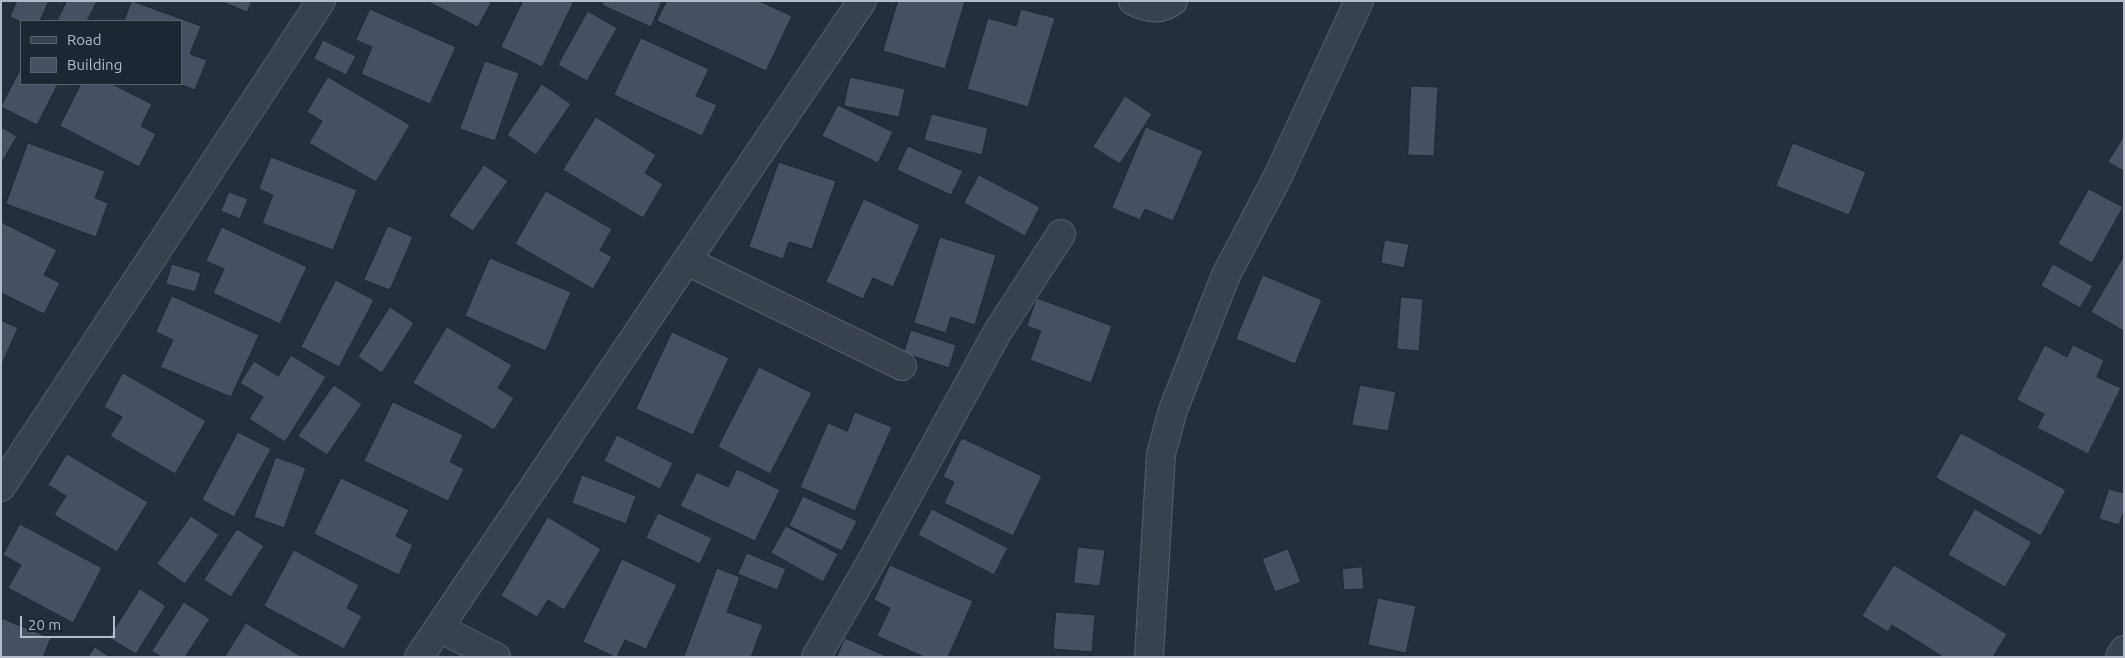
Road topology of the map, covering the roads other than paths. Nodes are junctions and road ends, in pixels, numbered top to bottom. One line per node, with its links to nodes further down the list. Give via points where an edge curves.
1 (321, 1): 9 (street)
2 (862, 1): 7 (street)
3 (1133, 1): 4 (street, via 1145,8 1166,6)
4 (1173, 1)
5 (1359, 1): 15 (street, via 1278,176 1226,275 1173,410 1161,454)
6 (1062, 234): 14 (street, via 998,331)
7 (687, 261): 8 (street); 10 (street)
8 (902, 366)
9 (1, 487)
10 (439, 628): 12 (street); 13 (street)
11 (2124, 650): 16 (street)
12 (420, 657)
13 (496, 657)
14 (816, 657)
15 (1149, 657)
16 (2120, 657)

